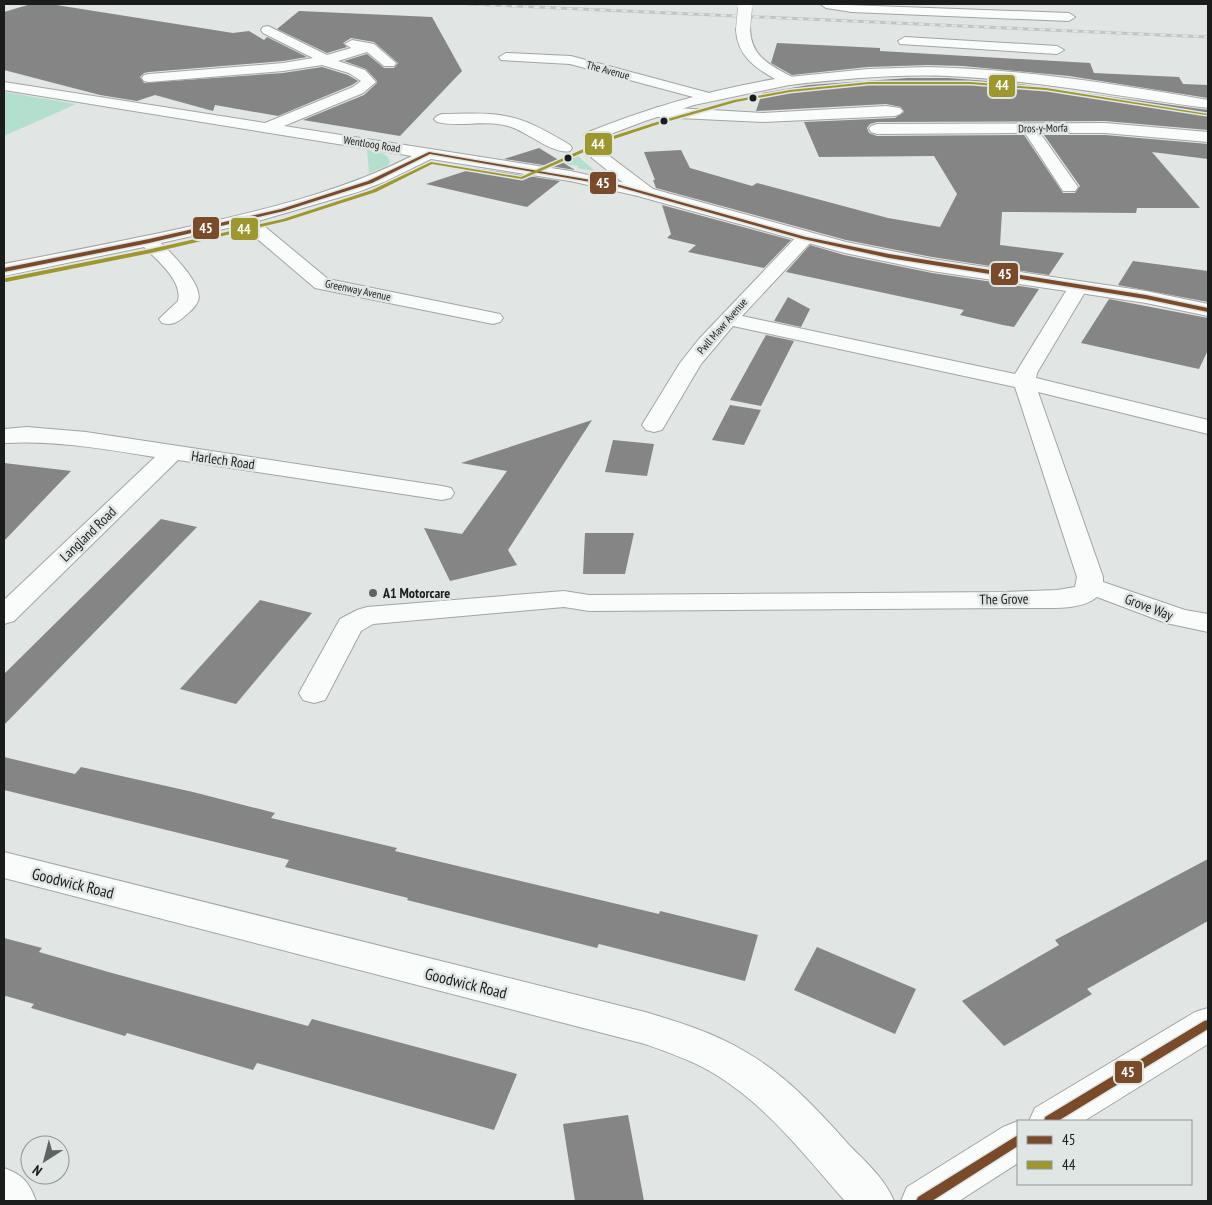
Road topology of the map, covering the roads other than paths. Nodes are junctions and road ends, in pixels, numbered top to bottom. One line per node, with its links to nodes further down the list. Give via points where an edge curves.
1 (826, 4): 5 (street, via 852,8)
2 (896, 4): 3 (street)
3 (941, 5)
4 (745, 6): 17 (street, bridge, via 743,44 749,54)
5 (1070, 17)
6 (268, 30): 13 (street, via 322,57)
7 (905, 41): 9 (street)
8 (337, 42): 10 (street)
9 (947, 44): 11 (street); 15 (street)
10 (369, 47): 13 (street); 14 (street)
11 (1057, 50)
12 (506, 57): 19 (street, The Avenue, via 571,60)
13 (322, 61): 16 (street); 24 (street, via 350,69 369,82 358,90)
14 (389, 63)
15 (947, 72): 17 (street, via 869,73); 20 (street, via 1047,79)
16 (149, 78)
17 (789, 81): 19 (street)
18 (4, 86): 24 (street, Wentloog Road)
19 (708, 97): 22 (street)
20 (1208, 104)
21 (895, 111): 22 (street, via 771,117)
22 (658, 112): 27 (street)
23 (442, 119): 29 (street, via 505,120)
24 (266, 128): 30 (street, Wentloog Road)
25 (1030, 128): 26 (street, Dros-y-Morfa); 28 (street, Dros-y-Morfa, via 1122,129); 32 (street)
26 (877, 129)
27 (592, 136): 29 (street); 33 (street, via 598,155)
28 (1208, 137)
29 (564, 148): 31 (street)
30 (429, 153): 31 (street, Wentloog Road); 34 (street, via 355,187)
31 (520, 168): 33 (street, Wentloog Road)
32 (1069, 187)
33 (647, 193): 35 (street, Wentloog Road)
34 (244, 219): 36 (street); 40 (street, Greenway Avenue, via 322,284)
35 (805, 238): 38 (street, Wentloog Road, via 932,265); 42 (street, Pwll Mawr Avenue)
36 (149, 241): 37 (street); 41 (street, via 183,279 189,292 188,300)
37 (4, 270)
38 (1078, 287): 39 (street, Wentloog Road); 43 (street, via 1026,373)
39 (1208, 310)
40 (493, 318)
41 (169, 319)
42 (727, 319): 43 (street); 44 (street, Pwll Mawr Avenue, via 691,362)
43 (1024, 382): 45 (street); 49 (street, via 1090,577)
44 (654, 425)
45 (1208, 427)
46 (4, 436): 47 (street, Harlech Road, via 57,436)
47 (172, 453): 48 (street, Harlech Road); 50 (street, Langland Road)
48 (442, 493)
49 (1090, 587): 51 (street, Grove Way, via 1165,614); 52 (street, The Grove, via 1085,594 1071,597 1004,600 589,603 564,599 367,616 350,624)
50 (4, 615)
51 (1208, 624)
52 (314, 692)
53 (4, 865): 59 (street, Goodwick Road, via 645,1028 696,1045 744,1071 781,1103)
54 (1208, 1024): 55 (street)
55 (1051, 1120)
56 (1017, 1141): 60 (street)
57 (4, 1188): 58 (street)
58 (15, 1201)
59 (873, 1201)
60 (922, 1201)

